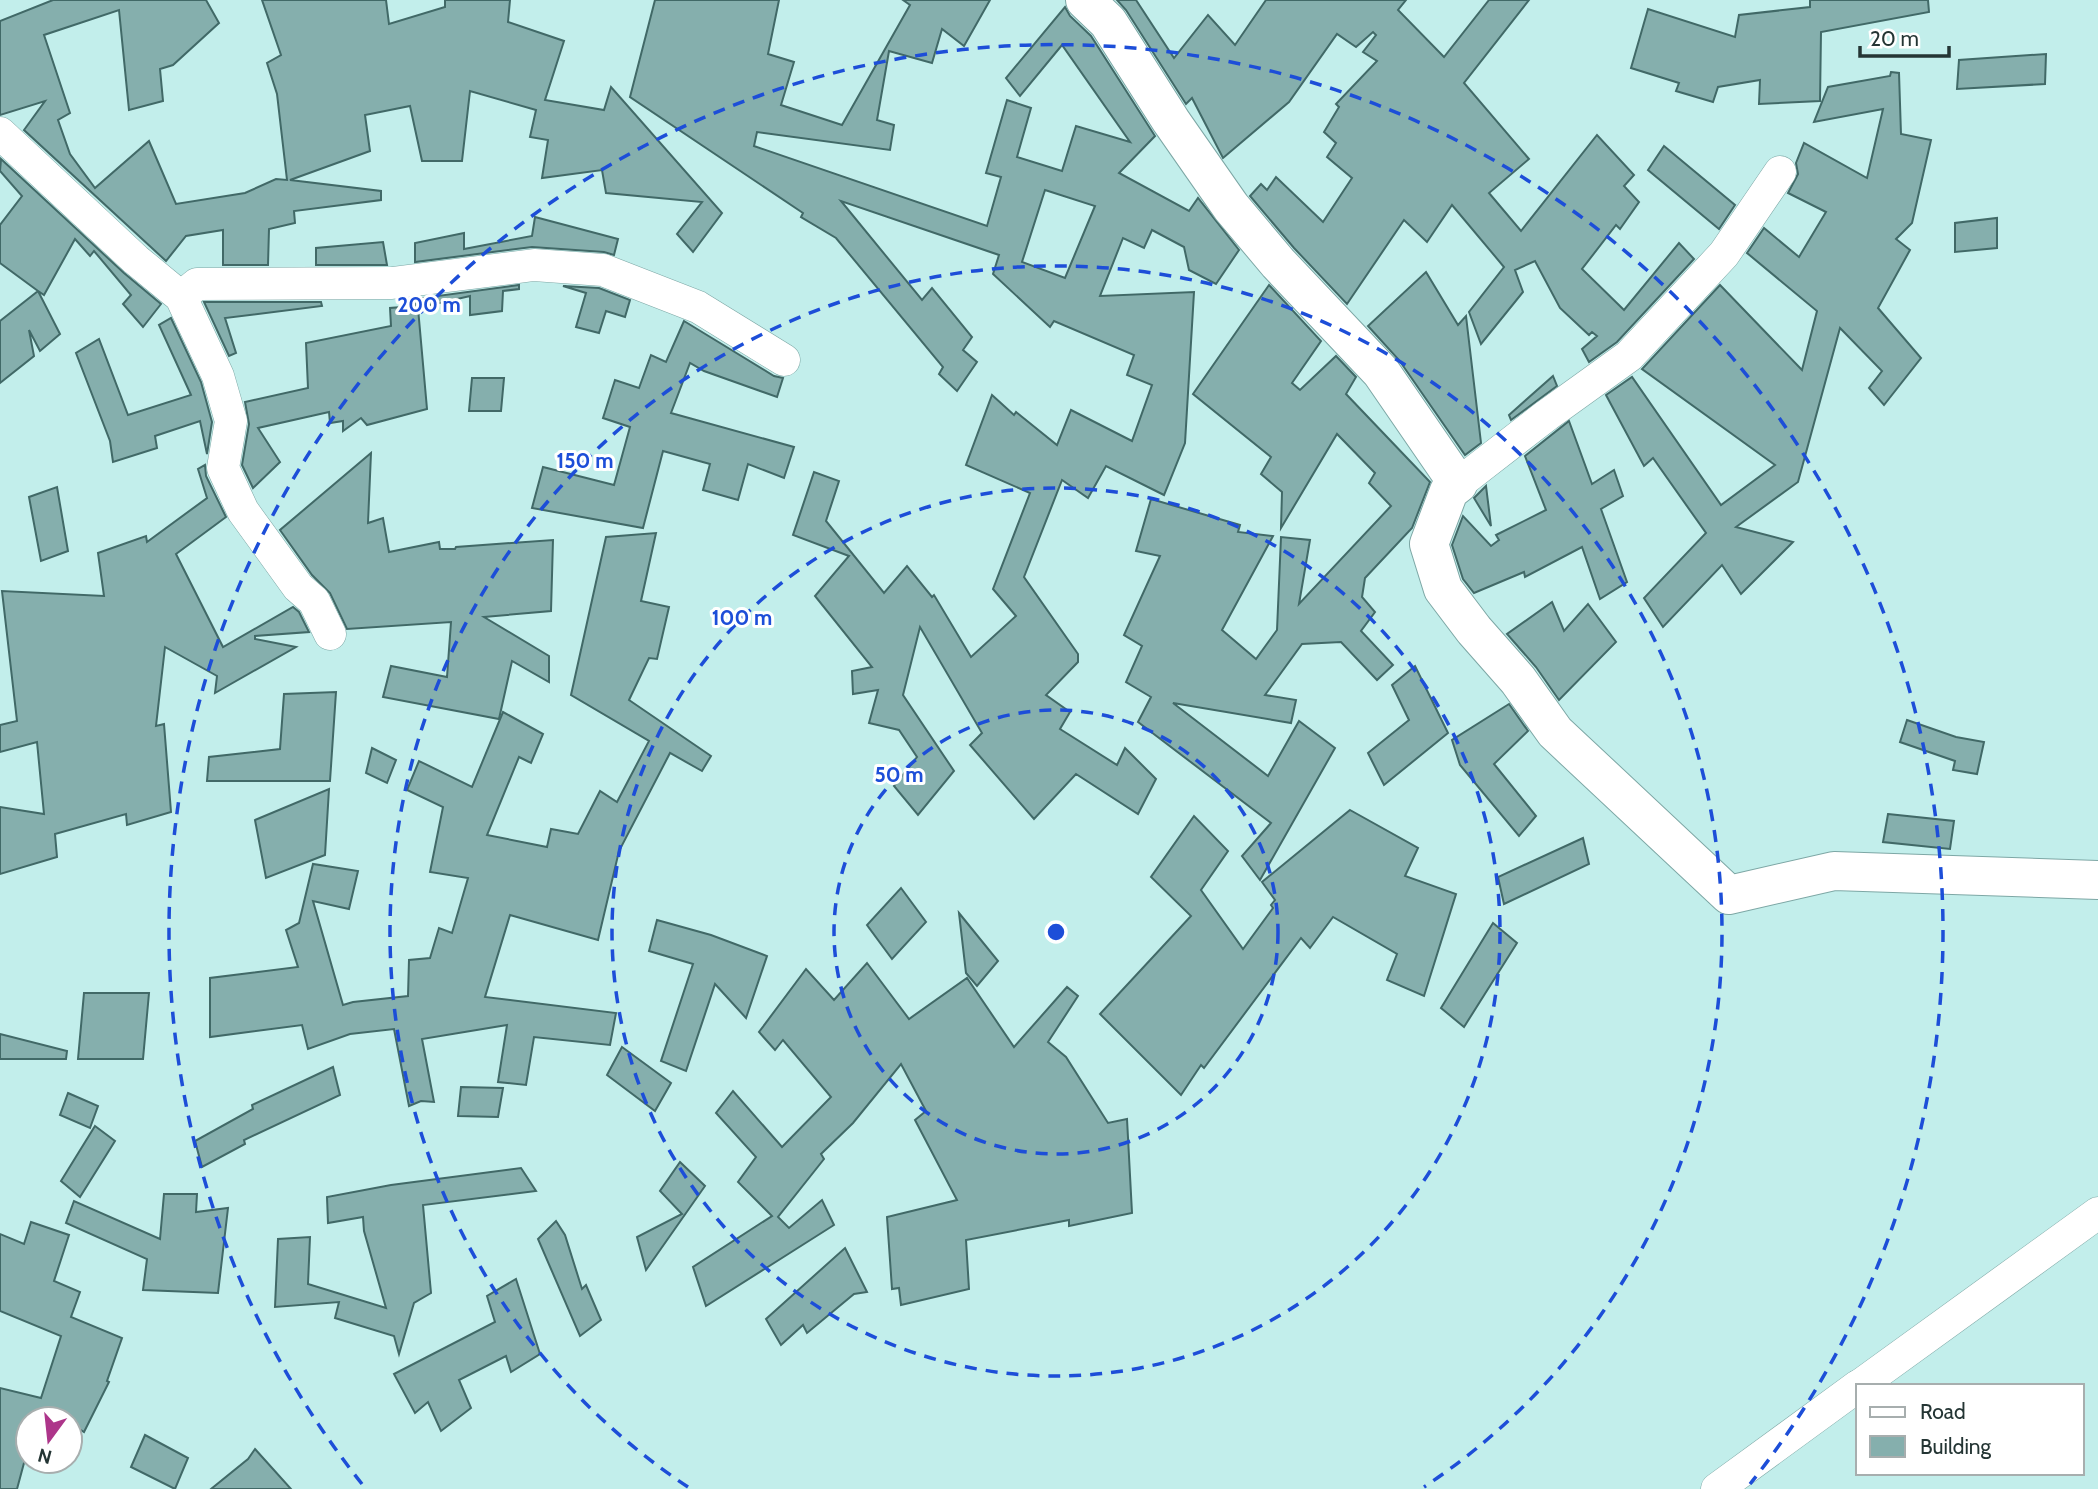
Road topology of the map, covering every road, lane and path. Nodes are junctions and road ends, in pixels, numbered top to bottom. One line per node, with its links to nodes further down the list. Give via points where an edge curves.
1 (1085, 0): 6 (street, via 1108,22 1231,207 1381,372)
2 (0, 133): 4 (street)
3 (1780, 172): 6 (street, via 1724,254 1629,356)
4 (181, 297): 5 (street, via 197,284 391,283 534,265 603,270 698,307); 7 (street, via 218,376 231,421 223,468 243,511 298,587 314,601)
5 (784, 360)
6 (1458, 484): 8 (street, via 1449,491 1429,544 1443,589 1555,732 1729,895 1835,871)
7 (330, 634)
8 (2098, 880)
9 (2098, 1213): 10 (street)
10 (1862, 1384)
11 (1856, 1388): 12 (street)
12 (1717, 1489)

